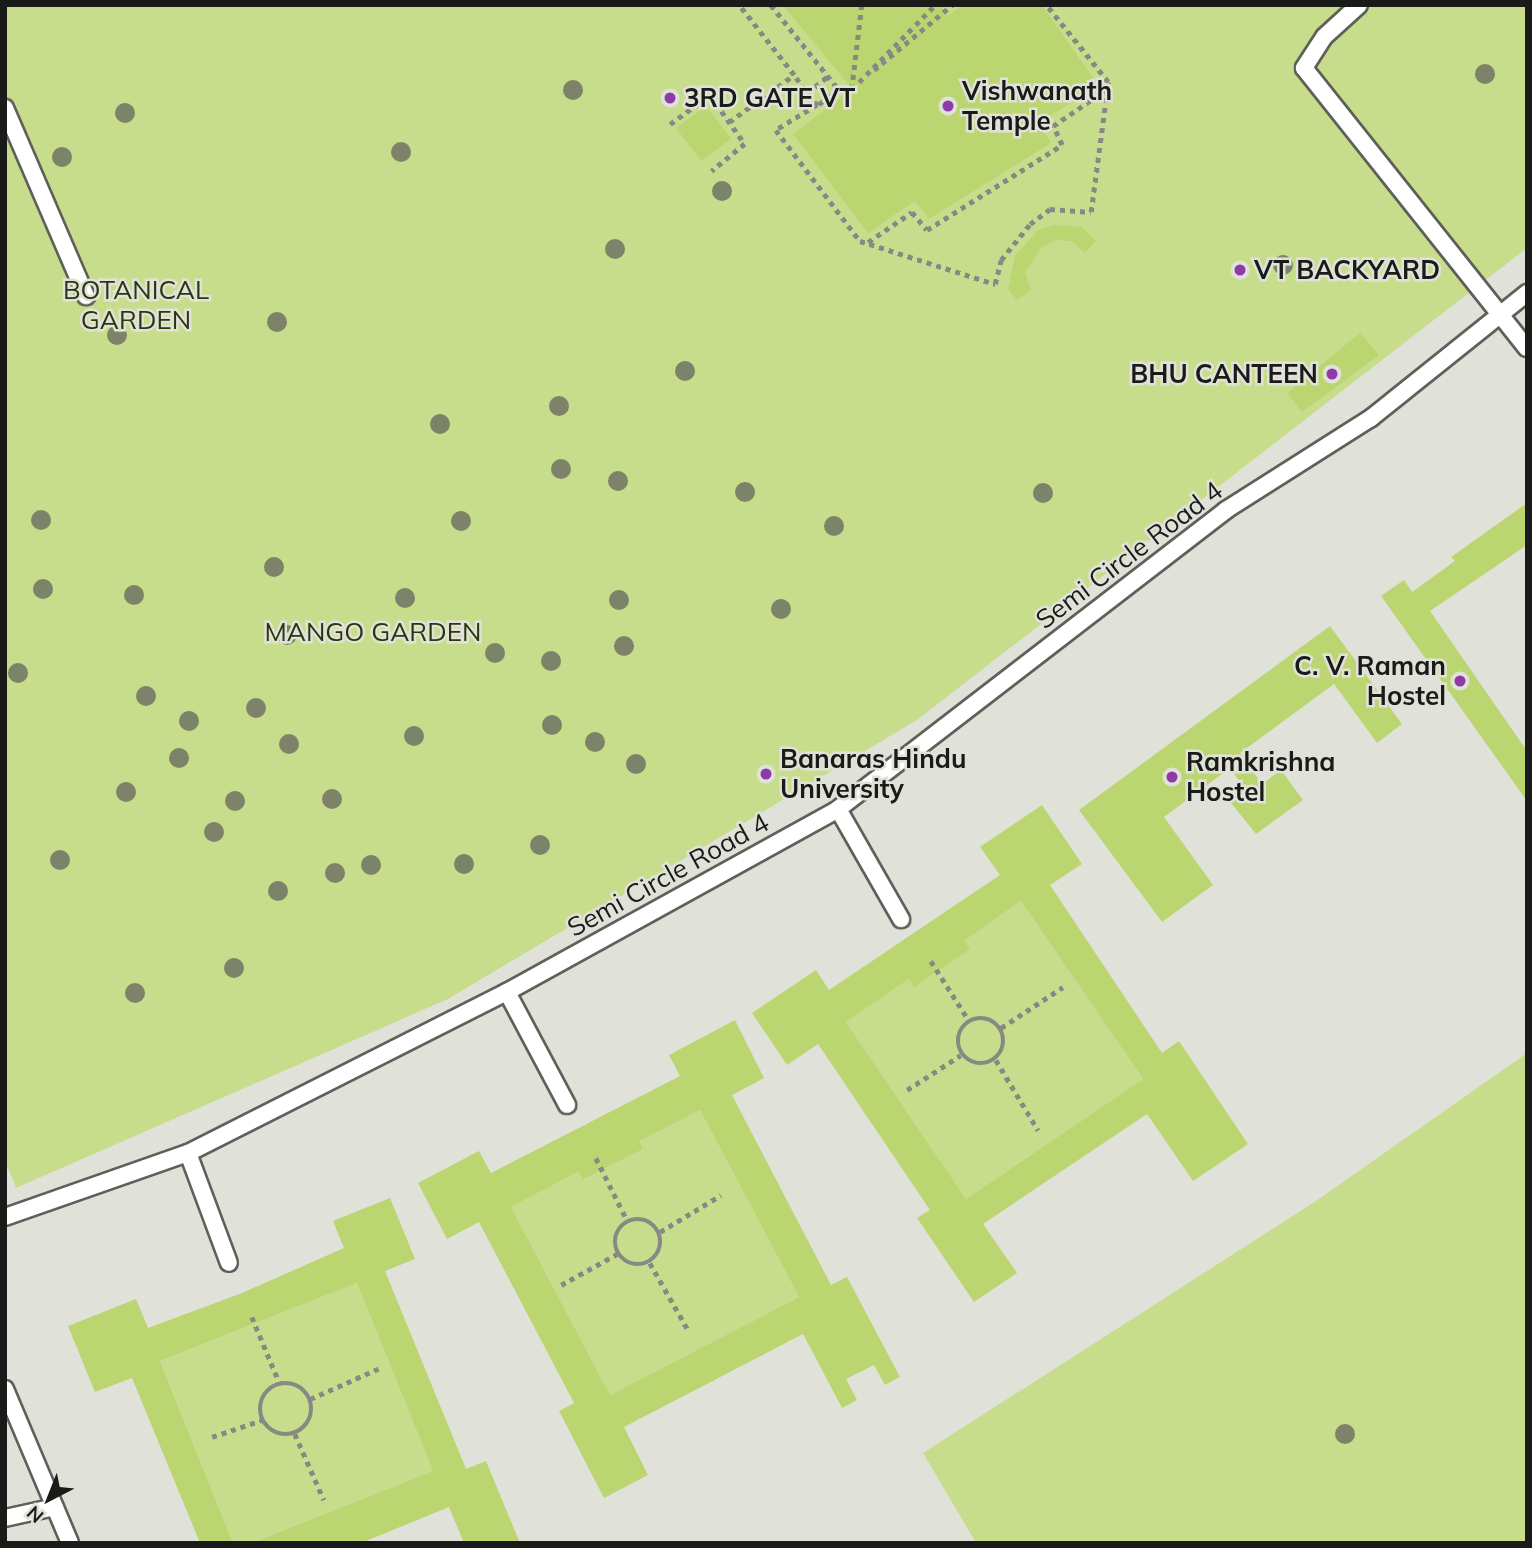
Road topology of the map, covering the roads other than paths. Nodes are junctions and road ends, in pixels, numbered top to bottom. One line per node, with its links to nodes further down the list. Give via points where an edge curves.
1 (1359, 5): 5 (lane, via 1324,37 1304,68)
2 (5, 108): 4 (lane)
3 (1527, 293): 5 (lane, Semi Circle Road 4)
4 (86, 296)
5 (1500, 314): 6 (lane); 7 (lane, Semi Circle Road 4, via 1371,418 1226,510)
6 (1527, 348)
7 (838, 809): 8 (lane); 9 (lane, Semi Circle Road 4)
8 (901, 919)
9 (507, 992): 10 (lane); 11 (lane, Semi Circle Road 4)
10 (567, 1105)
11 (188, 1153): 12 (lane, Semi Circle Road 4); 13 (lane)
12 (5, 1217)
13 (229, 1264)
14 (5, 1389): 15 (lane)
15 (55, 1507): 16 (lane); 17 (lane)
16 (5, 1518)
17 (70, 1543)

